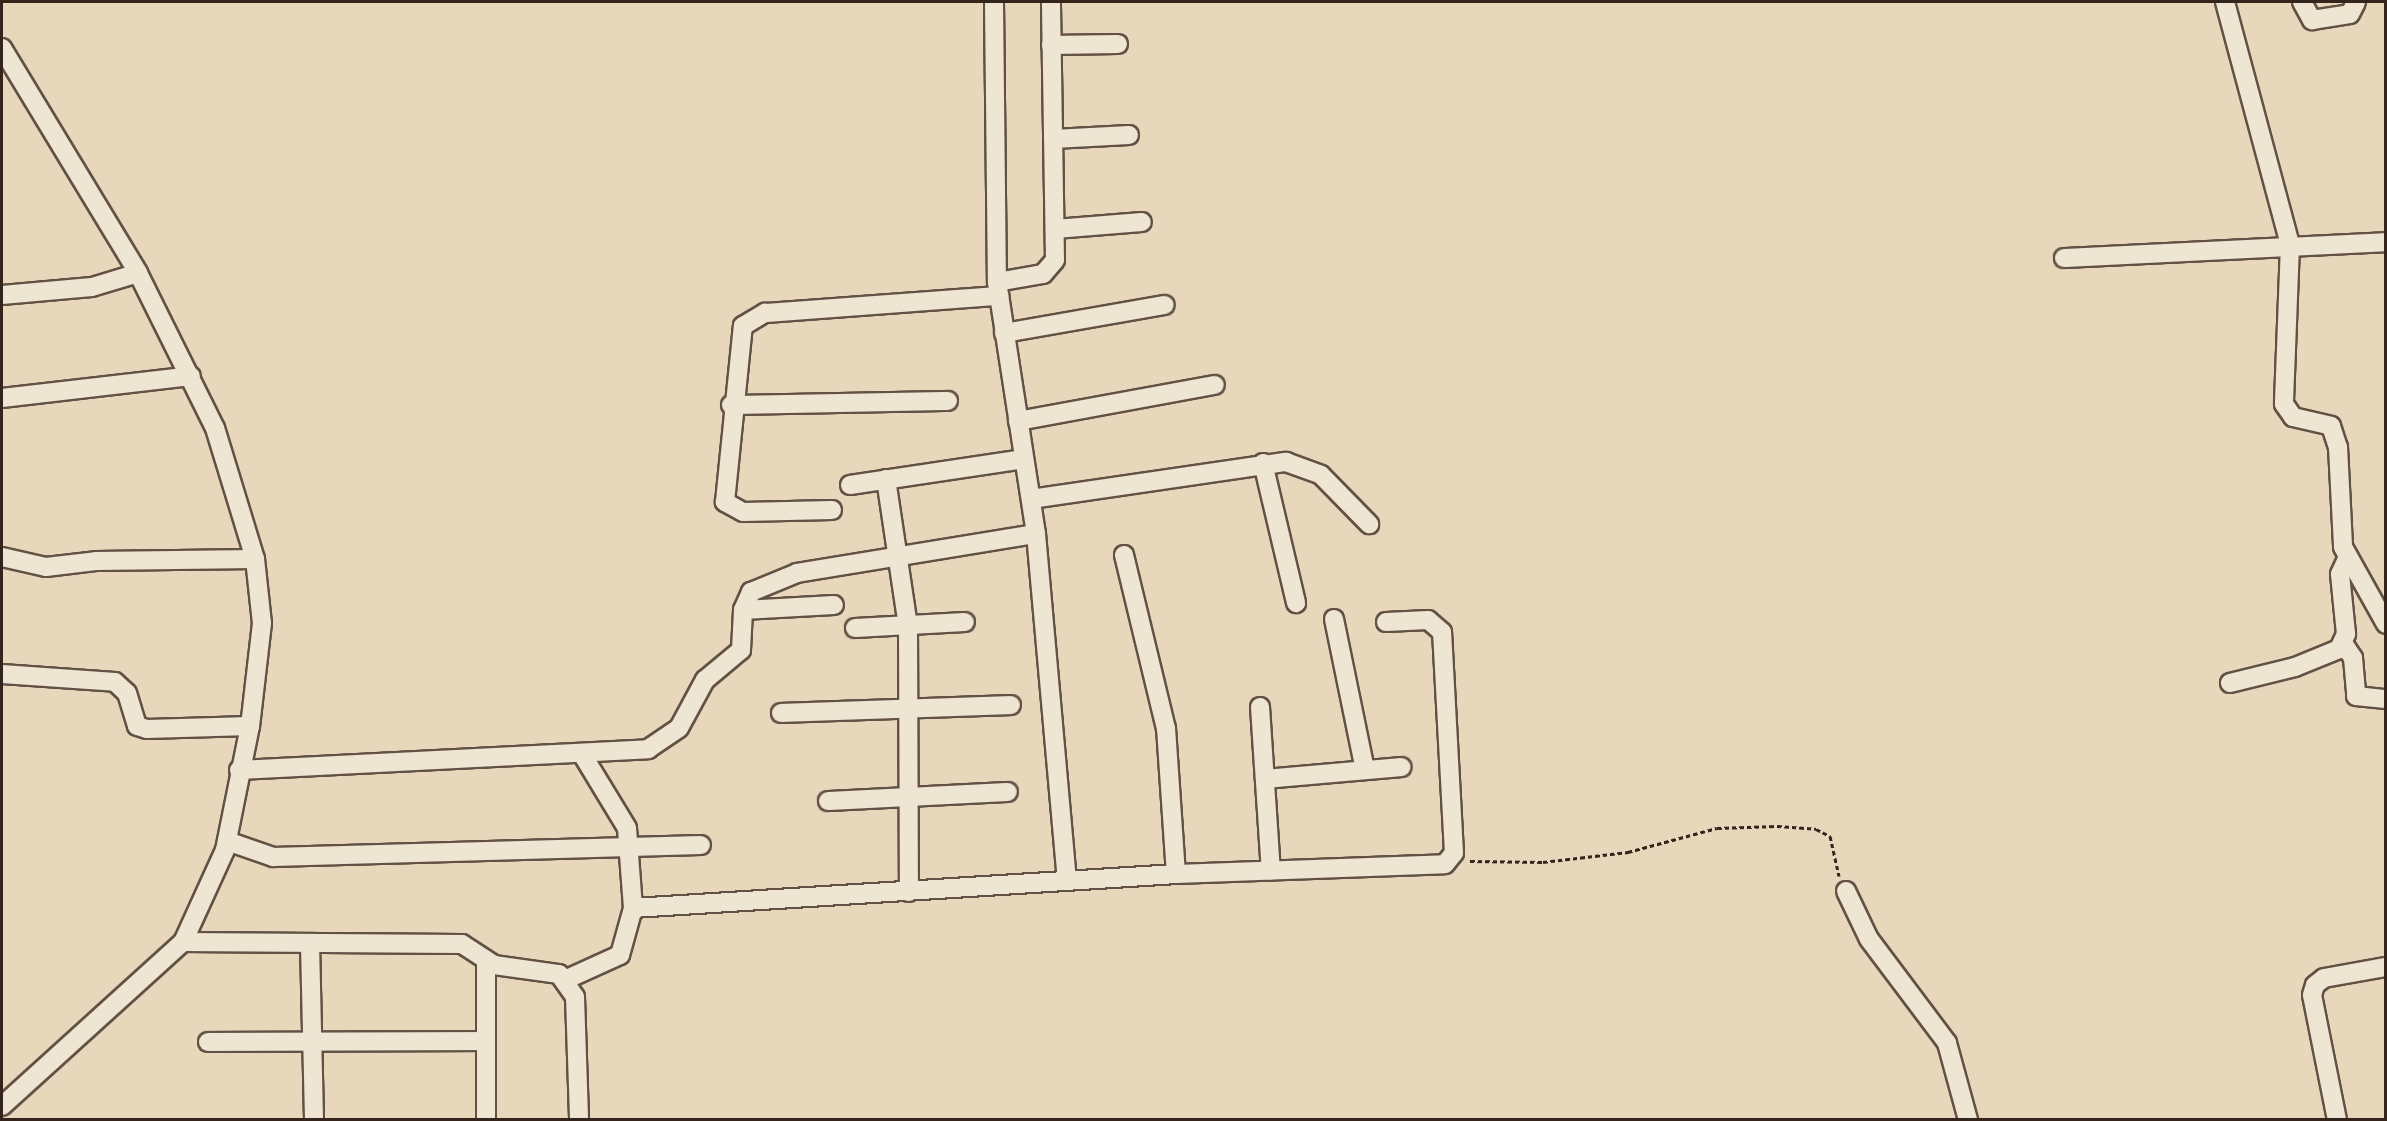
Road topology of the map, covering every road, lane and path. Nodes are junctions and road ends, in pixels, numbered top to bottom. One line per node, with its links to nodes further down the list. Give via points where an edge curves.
1 (994, 2): 17 (street)
2 (1051, 2): 7 (street)
3 (2225, 2): 14 (street)
4 (2302, 2): 5 (street, via 2312,20 2350,14)
5 (2356, 2)
6 (1118, 44): 7 (street)
7 (1051, 45): 10 (street)
8 (2, 48): 16 (street)
9 (1129, 135): 10 (street)
10 (1053, 138): 12 (street)
11 (1142, 222): 12 (street)
12 (1055, 229): 17 (street, via 1052,268)
13 (2385, 242): 14 (street)
14 (2290, 245): 15 (street); 38 (street, via 2284,404 2293,417 2325,423 2335,435)
15 (2064, 258)
16 (138, 273): 18 (street, via 92,287); 21 (street)
17 (998, 289): 20 (street); 25 (street, via 753,317 743,326)
18 (2, 295)
19 (1165, 305): 20 (street)
20 (1004, 333): 26 (street)
21 (191, 376): 23 (street); 39 (street, via 236,486)
22 (1215, 385): 26 (street)
23 (2, 398)
24 (948, 401): 25 (street)
25 (731, 405): 32 (street, via 724,492 731,508)
26 (1018, 421): 27 (street)
27 (1024, 459): 29 (street); 31 (street)
28 (1263, 463): 31 (street); 33 (street, via 1309,467); 40 (street)
29 (886, 479): 30 (street); 35 (street)
30 (850, 484)
31 (1031, 499): 34 (street)
32 (832, 510)
33 (1369, 524)
34 (1036, 534): 35 (street); 73 (street)
35 (898, 554): 42 (street, via 777,579 751,592); 47 (street)
36 (1124, 555): 72 (street, via 1166,728)
37 (2, 557): 39 (street, via 46,567 96,561)
38 (2347, 559): 46 (street); 49 (street, via 2340,574)
39 (255, 560): 57 (street, via 262,623)
40 (1296, 603)
41 (834, 605): 42 (street)
42 (743, 610): 58 (street, via 741,650 705,680 668,738 648,749)
43 (1334, 619): 61 (street)
44 (965, 622): 47 (street)
45 (1386, 622): 69 (street, via 1428,620 1442,632)
46 (2385, 624)
47 (908, 626): 48 (street); 55 (street)
48 (855, 628)
49 (2343, 643): 51 (street, via 2295,667); 52 (street, via 2353,658 2356,696)
50 (2, 674): 57 (street, via 115,682 127,693 137,726 147,729)
51 (2230, 683)
52 (2385, 699)
53 (1011, 705): 55 (street)
54 (1260, 707): 62 (street)
55 (910, 709): 56 (street); 64 (street)
56 (780, 713)
57 (250, 726): 60 (street)
58 (582, 754): 60 (street); 67 (street, via 620,811)
59 (1401, 767): 61 (street)
60 (239, 770): 68 (street)
61 (1365, 770): 62 (street)
62 (1265, 779): 71 (street)
63 (1008, 792): 64 (street)
64 (912, 796): 65 (street); 74 (street)
65 (828, 801)
66 (701, 845): 67 (street)
67 (630, 848): 68 (street, via 273,857); 76 (street)
68 (224, 853): 77 (street)
69 (1452, 860): 70 (path, via 1516,864 1596,856 1645,849 1687,833 1740,827 1816,829 1833,843); 71 (street)
70 (1834, 862)
71 (1271, 871): 72 (street)
72 (1176, 873): 73 (street)
73 (1067, 881): 74 (street)
74 (909, 891): 76 (street)
75 (1846, 891): 89 (street, via 1869,939 1947,1043)
76 (633, 908): 81 (street, via 620,955)
77 (183, 942): 78 (street); 85 (street)
78 (310, 943): 79 (street, via 462,944); 84 (street)
79 (486, 960): 81 (street, via 503,967 549,970); 82 (street)
80 (2374, 967): 90 (street, via 2324,978 2312,995)
81 (567, 979): 88 (street, via 578,1026)
82 (484, 1041): 84 (street); 87 (street)
83 (208, 1042): 84 (street)
84 (312, 1042): 86 (street)
85 (2, 1106)
86 (314, 1119)
87 (486, 1119)
88 (579, 1119)
89 (1968, 1119)
90 (2337, 1119)

